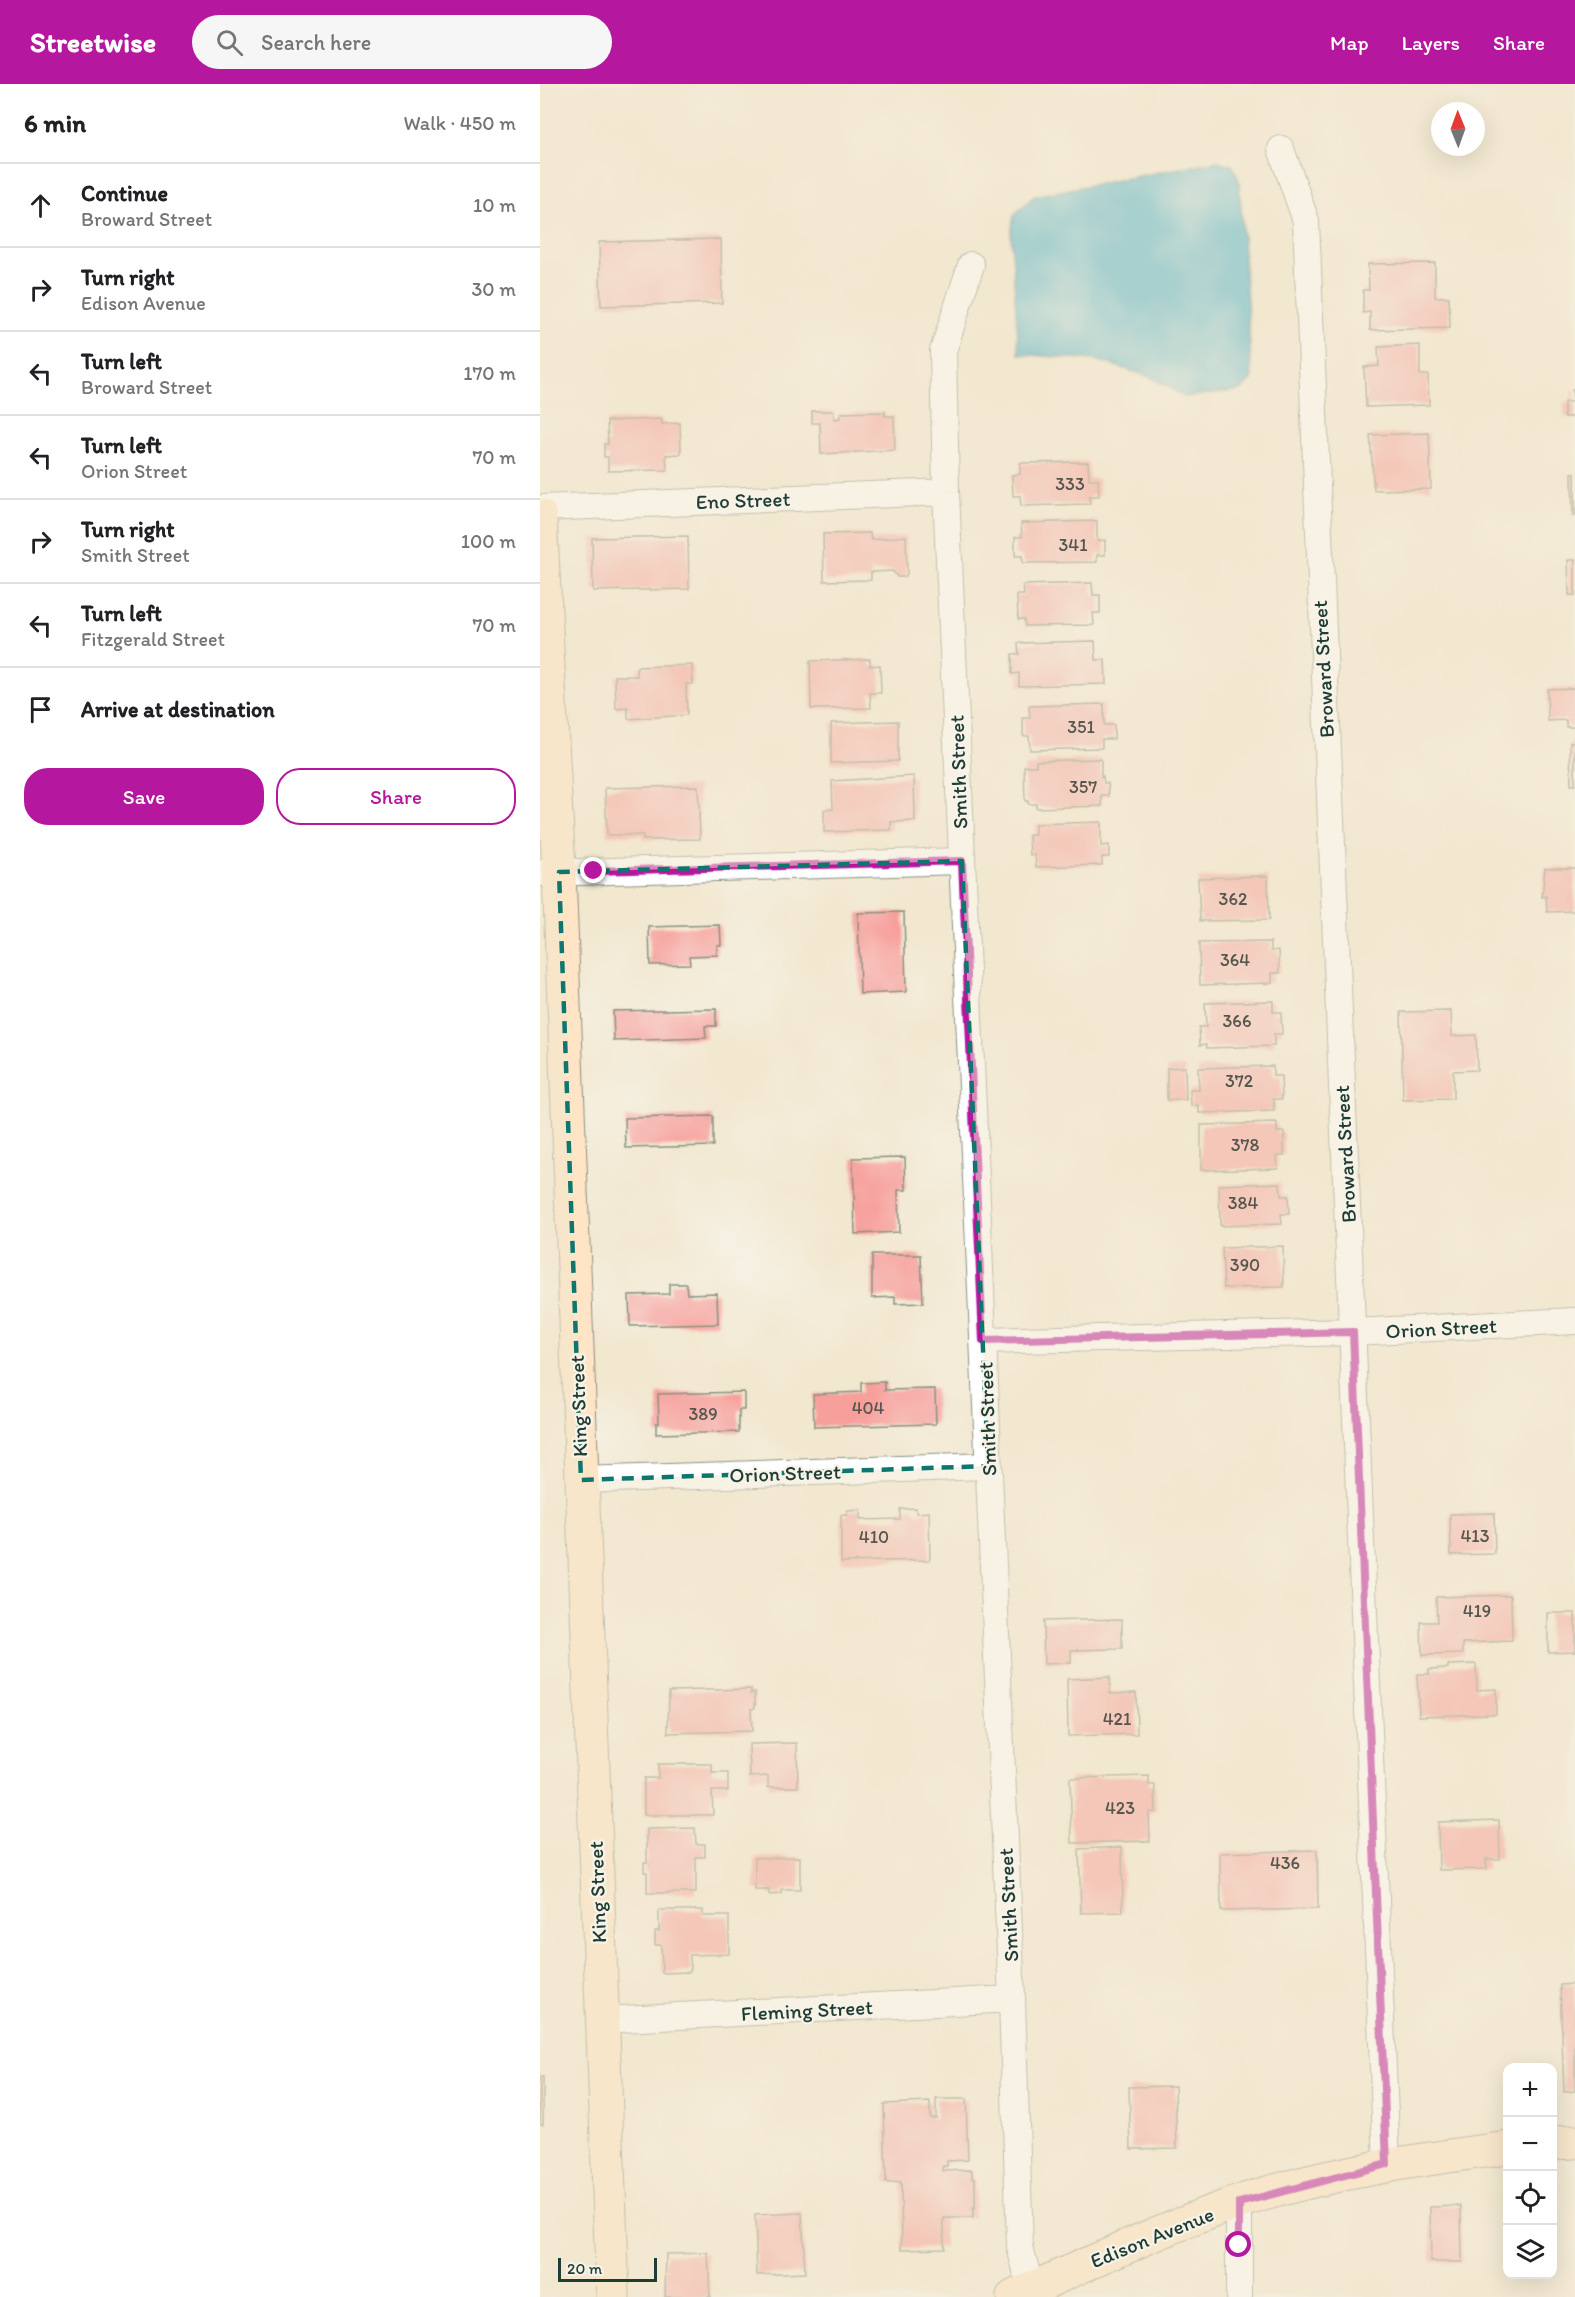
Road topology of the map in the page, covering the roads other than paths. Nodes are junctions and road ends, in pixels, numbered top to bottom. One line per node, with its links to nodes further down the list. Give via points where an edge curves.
1 (1281, 149): 9 (street, Broward Street, via 1306,221)
2 (971, 265): 3 (street, Smith Street, via 943,351)
3 (946, 492): 4 (street, Eno Street); 6 (street, Smith Street)
4 (540, 508)
5 (540, 516): 7 (street, King Street)
6 (962, 861): 7 (street); 10 (street, Smith Street)
7 (549, 873): 12 (street, King Street)
8 (1575, 1321): 9 (street, Orion Street)
9 (1353, 1332): 10 (street, Orion Street); 18 (street, Broward Street)
10 (983, 1341): 11 (street, Smith Street)
11 (988, 1466): 12 (street, Orion Street); 13 (street, Smith Street)
12 (581, 1480): 14 (street, King Street)
13 (1012, 1999): 14 (street, Fleming Street); 20 (street, Smith Street)
14 (602, 2020): 21 (street, King Street)
15 (1575, 2142): 16 (street)
16 (1557, 2143)
17 (1503, 2149): 18 (street, Edison Avenue)
18 (1387, 2164): 19 (street, Edison Avenue)
19 (1239, 2203): 20 (street, Edison Avenue, via 1135,2241); 22 (street)
20 (1022, 2293)
21 (612, 2297)
22 (1239, 2297)

